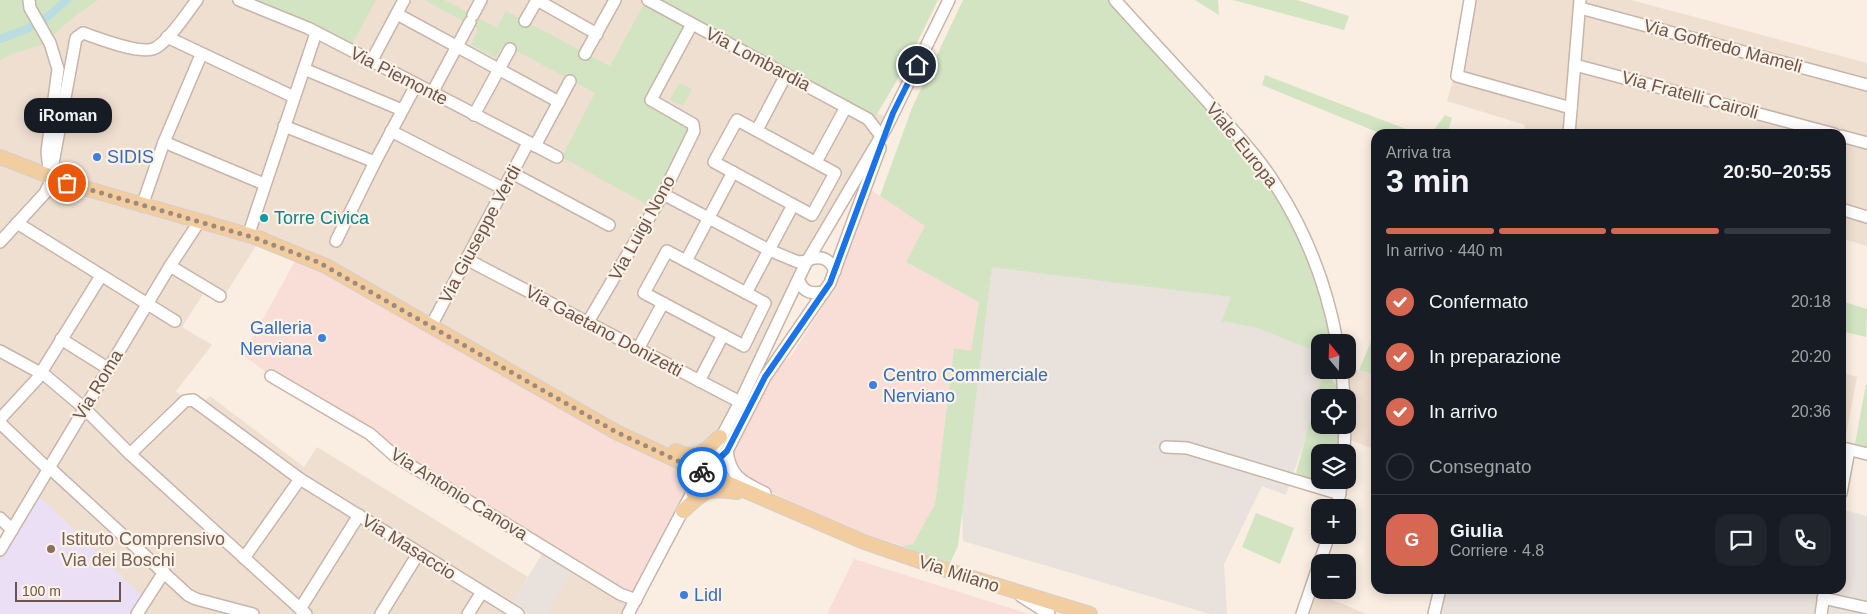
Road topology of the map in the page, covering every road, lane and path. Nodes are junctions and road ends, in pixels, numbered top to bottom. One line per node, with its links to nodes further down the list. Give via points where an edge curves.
1 (197, 0): 18 (street)
2 (239, 0): 16 (street, Via Piemonte)
3 (404, 0): 13 (street)
4 (481, 0): 19 (street)
5 (537, 0): 14 (street); 17 (street)
6 (615, 0): 17 (street)
7 (648, 0): 15 (street, Via Lombardia)
8 (948, 0): 38 (street)
9 (1115, 0): 86 (street, Viale Europa, via 1242,140 1275,183 1315,264)
10 (1470, 0): 35 (street, via 1457,76)
11 (29, 4): 54 (street, via 55,55 58,73 47,152)
12 (1580, 4): 24 (street); 30 (street, Via Goffredo Mameli)
13 (397, 14): 19 (street); 23 (street)
14 (525, 22)
15 (692, 24): 27 (street, Via Lombardia); 57 (street, Via Luigi Nono, via 651,100 692,124 694,132)
16 (316, 33): 23 (street, Via Piemonte); 25 (street)
17 (597, 34): 21 (street)
18 (167, 37): 22 (street); 54 (street, via 158,47 147,51 83,33 78,35)
19 (457, 46): 26 (street); 31 (street)
20 (510, 49): 26 (street)
21 (585, 54)
22 (201, 55): 32 (street); 45 (street)
23 (372, 62): 29 (street, Via Piemonte)
24 (1575, 65): 35 (street); 41 (street, Via Fratelli Cairoli)
25 (304, 69): 32 (street); 36 (street)
26 (499, 69): 33 (street); 37 (street)
27 (786, 75): 34 (street, Via Lombardia); 42 (street)
28 (570, 81): 33 (street, Via Giuseppe Verdi)
29 (416, 85): 31 (street, Via Piemonte); 36 (street)
30 (1867, 85)
31 (432, 93): 37 (street, Via Piemonte)
32 (294, 97): 39 (street)
33 (559, 102): 47 (street, Via Giuseppe Verdi)
34 (846, 107): 38 (street, Via Lombardia); 51 (street)
35 (1571, 108): 40 (street)
36 (402, 110): 43 (street)
37 (474, 115): 47 (street, Via Piemonte)
38 (886, 125): 72 (street); 75 (street)
39 (284, 126): 50 (street); 55 (street)
40 (1570, 129)
41 (1815, 129)
42 (756, 130): 51 (street); 52 (street, via 737,120 714,162)
43 (392, 131): 50 (street); 56 (street)
44 (1846, 137): 46 (street)
45 (164, 142): 55 (street); 59 (street)
46 (1867, 142)
47 (532, 144): 49 (street, Via Piemonte); 53 (street, Via Giuseppe Verdi)
48 (0, 157): 54 (main road, Via Milano)
49 (557, 157)
50 (375, 162): 67 (street)
51 (816, 162): 58 (street, via 835,173 812,215)
52 (733, 172): 58 (street); 62 (street)
53 (512, 173): 56 (street, Via Giuseppe Verdi); 65 (street)
54 (50, 178): 59 (main road, Via Milano); 64 (street, via 44,193)
55 (264, 184): 66 (street)
56 (504, 189): 70 (street, Via Giuseppe Verdi)
57 (663, 194): 62 (street); 84 (street, Via Luigi Nono)
58 (793, 205): 69 (street)
59 (142, 206): 63 (main road, Via Milano)
60 (1846, 211): 61 (street)
61 (1867, 217)
62 (709, 218): 69 (street); 73 (street)
63 (200, 222): 66 (main road, Via Milano); 74 (street, Via Roma)
64 (17, 223): 68 (street); 76 (street)
65 (609, 225)
66 (251, 236): 85 (main road, Via Milano, via 326,266)
67 (336, 241)
68 (0, 242)
69 (769, 250): 71 (street); 79 (street)
70 (468, 260): 84 (street, Via Gaetano Donizetti); 85 (street, Via Giuseppe Verdi)
71 (792, 260): 72 (street); 77 (street, via 797,265)
72 (809, 260): 75 (street, via 817,256 825,258); 77 (street)
73 (686, 261): 79 (street); 81 (street, via 667,251 644,293)
74 (170, 266): 80 (street); 82 (street, Via Roma)
75 (835, 272): 78 (street)
76 (101, 276): 82 (street); 88 (street)
77 (800, 278): 78 (street, via 806,292); 95 (street)
78 (824, 292): 104 (street, via 765,377)
79 (746, 293): 87 (street, via 766,303 744,346)
80 (220, 296)
81 (663, 303): 87 (street); 89 (street)
82 (147, 305): 83 (street); 91 (street, Via Roma)
83 (174, 321)
84 (588, 322): 89 (street, Via Gaetano Donizetti)
85 (433, 323): 99 (main road, Via Milano); 101 (main road, Via Milano, via 616,432)
86 (1335, 334)
87 (723, 335): 94 (street)
88 (61, 339): 91 (street); 92 (street)
89 (638, 349): 94 (street, Via Gaetano Donizetti)
90 (0, 351): 92 (street)
91 (109, 369): 96 (street, Via Roma)
92 (40, 374): 96 (street); 97 (street)
93 (271, 376): 131 (street, Via Antonio Canova, via 370,434 395,456 622,596)
94 (699, 381): 95 (street, Via Gaetano Donizetti)
95 (740, 402): 100 (street)
96 (84, 408): 105 (street); 108 (street, Via Roma)
97 (0, 419)
98 (0, 423): 108 (street)
99 (620, 427): 100 (main road, via 688,456 699,454); 101 (main road, Via Milano)
100 (720, 437): 109 (street)
101 (650, 446): 107 (main road, Via Milano)
102 (1166, 447): 113 (street, via 1186,448)
103 (1846, 449): 106 (street)
104 (727, 451): 109 (street); 119 (street, Via Milano, via 728,464 738,478)
105 (130, 454): 110 (street, Via Masaccio, via 185,401 192,399); 124 (street)
106 (1867, 454)
107 (678, 460): 109 (main road, Via Milano); 112 (main road, via 692,475)
108 (49, 468): 120 (street, Via Roma); 125 (street)
109 (704, 473): 112 (street); 114 (main road, Via Milano)
110 (300, 479): 117 (street, Via Masaccio); 124 (street)
111 (1341, 489): 113 (street)
112 (693, 492): 116 (street)
113 (1340, 494): 115 (street)
114 (755, 495): 116 (main road, via 715,490 703,492); 119 (main road, Via Milano)
115 (1339, 499)
116 (683, 511): 131 (street)
117 (359, 515): 123 (street, Via Masaccio); 133 (street)
118 (0, 518): 120 (street)
119 (830, 528): 127 (main road, Via Milano)
120 (12, 530): 122 (street, Via Roma)
121 (1326, 544): 142 (street)
122 (0, 550)
123 (418, 554): 126 (street, Via Masaccio); 137 (street)
124 (244, 558): 133 (street)
125 (164, 572): 134 (street, via 196,599); 135 (street)
126 (482, 592): 138 (street); 139 (street, Via Masaccio)
127 (1016, 592): 140 (street); 141 (main road, Via Milano)
128 (1439, 594): 143 (street)
129 (1824, 594): 144 (street)
130 (1827, 594): 132 (street)
131 (632, 607)
132 (1867, 608)
133 (303, 611)
134 (232, 612): 136 (street)
135 (137, 614)
136 (254, 614)
137 (381, 614)
138 (468, 614)
139 (518, 614)
140 (1048, 614)
141 (1090, 614)
142 (1302, 614)
143 (1434, 614)
144 (1821, 614)

